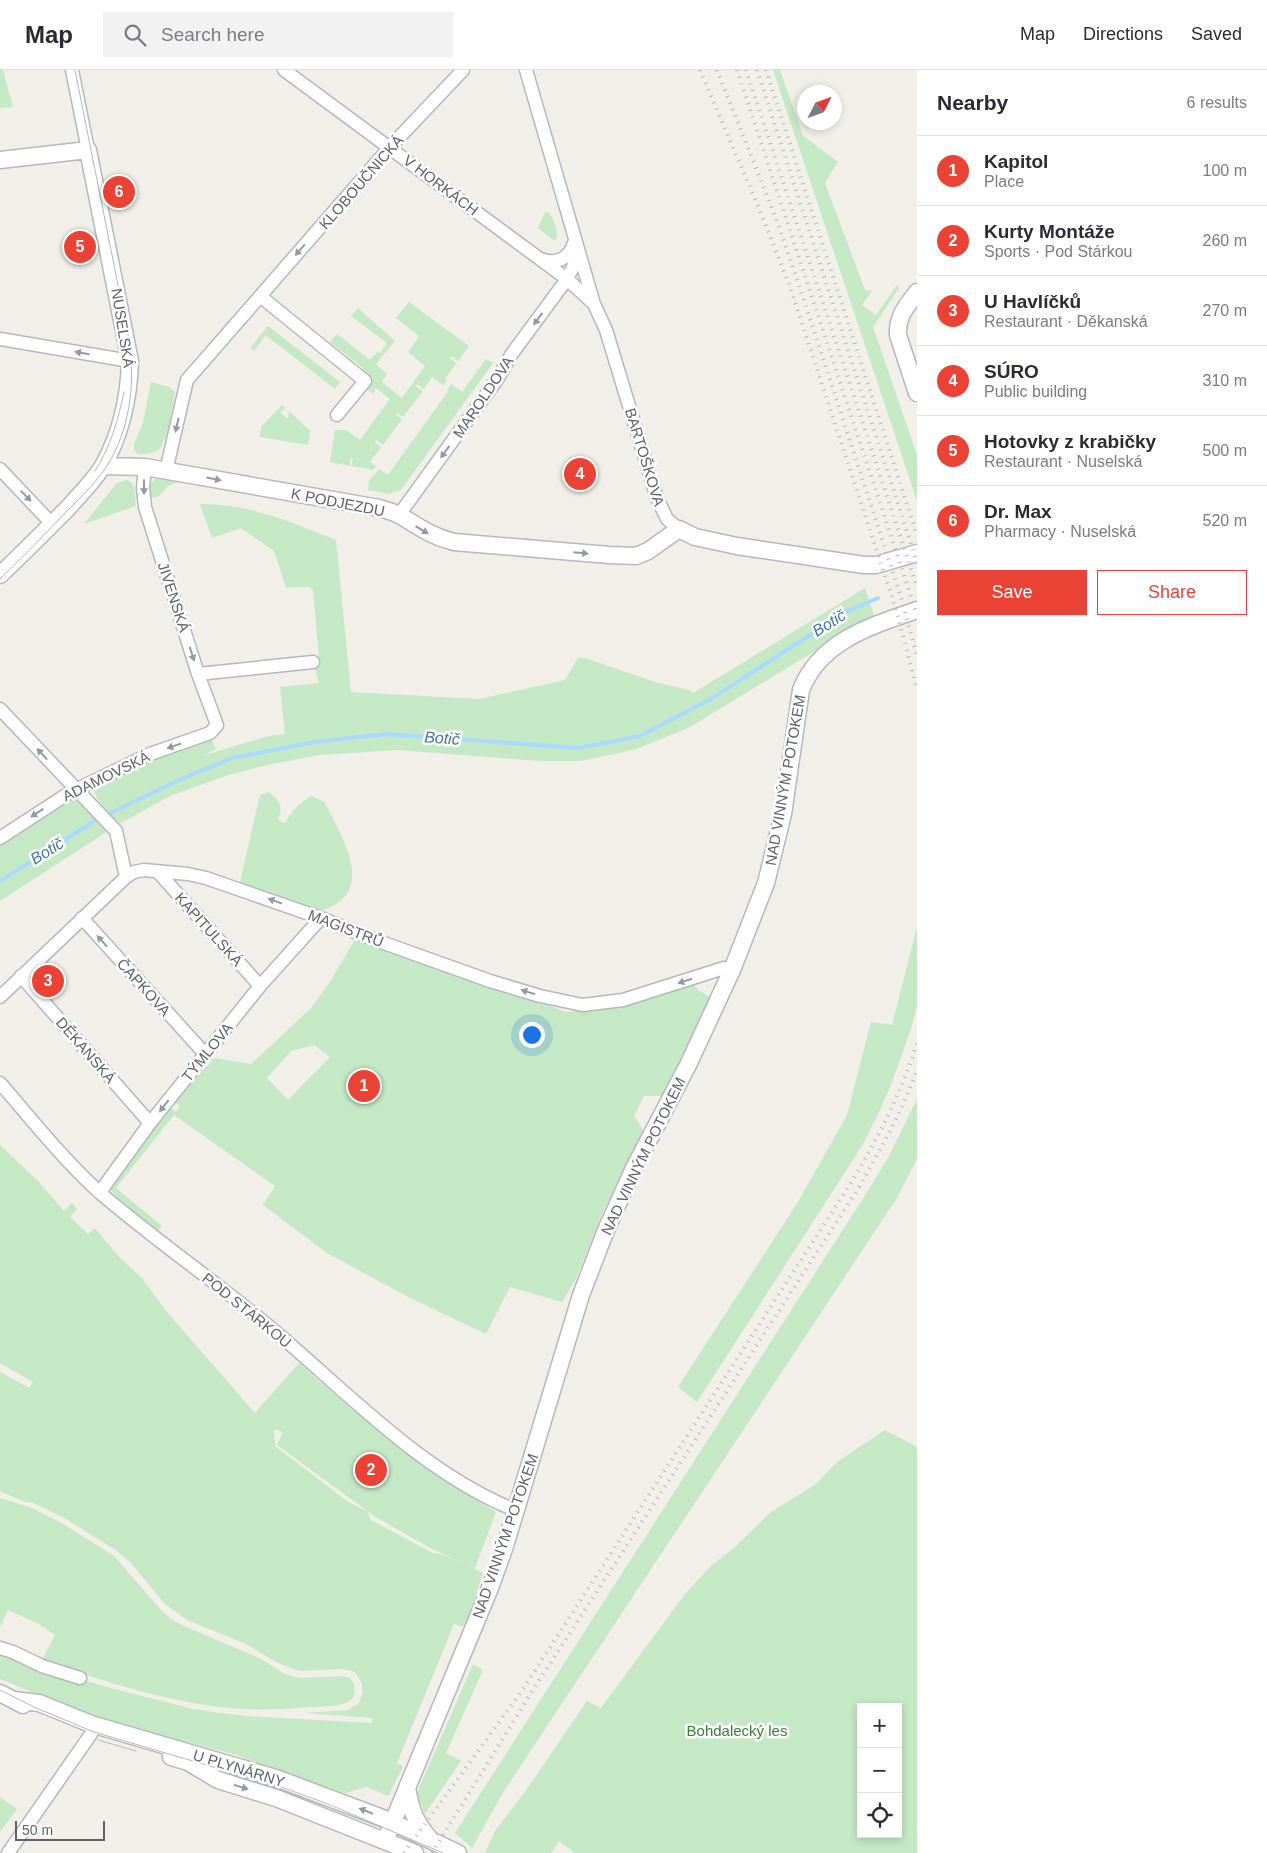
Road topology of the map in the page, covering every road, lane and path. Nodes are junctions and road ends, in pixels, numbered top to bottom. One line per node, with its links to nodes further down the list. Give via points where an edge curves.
1 (72, 70): 6 (street, NUSELSKÁ)
2 (284, 70): 5 (street, V HORKÁCH)
3 (464, 70): 5 (street, KLOBOUČNICKÁ)
4 (526, 70): 8 (street, BARTOŠKOVA)
5 (390, 148): 9 (street, V HORKÁCH); 12 (street, KLOBOUČNICKÁ, one-way to 12)
6 (88, 150): 7 (street); 15 (street, NUSELSKÁ)
7 (0, 160)
8 (574, 234): 9 (street, via 572,250 566,258 555,262); 10 (street, BARTOŠKOVA, via 574,265); 13 (street, BARTOŠKOVA)
9 (538, 258): 10 (street, V HORKÁCH)
10 (566, 279): 13 (street, V HORKÁCH); 22 (street, MAROLDOVA, one-way to 22)
11 (917, 292): 16 (street, via 901,314 897,326)
12 (260, 296): 17 (street, via 365,381); 21 (street, KLOBOUČNICKÁ, one-way to 21, via 187,380)
13 (594, 304): 24 (street, BARTOŠKOVA, via 606,330 660,506 667,519)
14 (0, 339): 15 (street, one-way to 14)
15 (130, 361): 18 (street, NUSELSKÁ, via 118,435)
16 (917, 392)
17 (337, 415)
18 (104, 466): 19 (street, K PODJEZDU); 23 (street, NUSELSKÁ)
19 (145, 468): 21 (street, K PODJEZDU); 29 (street, JIVENSKÁ, one-way to 29, via 142,488 145,507)
20 (0, 469): 23 (street, one-way to 23)
21 (166, 471): 22 (street, K PODJEZDU, one-way to 22, via 378,508)
22 (399, 515): 24 (street, K PODJEZDU, one-way to 24, via 439,539 454,542 610,555 636,556)
23 (52, 524): 26 (street, NUSELSKÁ)
24 (679, 529): 25 (street, BARTOŠKOVA, via 695,537 737,546 864,565)
25 (917, 553)
26 (0, 575)
27 (917, 610): 38 (street, NAD VINNÝM POTOKEM, via 848,638 823,656 806,676 801,690 776,847 766,884)
28 (313, 662): 29 (street)
29 (198, 674): 31 (street, JIVENSKÁ)
30 (0, 709): 32 (street, one-way to 30)
31 (216, 725): 32 (street, ADAMOVSKÁ, one-way to 32, via 210,733 150,754)
32 (76, 790): 33 (street, ADAMOVSKÁ, one-way to 33); 35 (street, via 116,831)
33 (0, 838)
34 (158, 872): 35 (street, MAGISTRŮ, via 141,870); 37 (street, MAGISTRŮ, one-way to 34, via 206,878); 40 (street, KAPITULSKÁ)
35 (126, 877): 36 (street, MAGISTRŮ)
36 (82, 918): 39 (street, MAGISTRŮ); 42 (street, ČAPKOVA, one-way to 36)
37 (321, 918): 38 (street, MAGISTRŮ, one-way to 37, via 724,968 622,1000 583,1005 490,980); 40 (street, TÝMLOVA)
38 (732, 970): 46 (street, NAD VINNÝM POTOKEM, via 606,1230 581,1295)
39 (21, 976): 41 (street, MAGISTRŮ); 44 (street, DĚKANSKÁ)
40 (260, 986): 42 (street, TÝMLOVA)
41 (0, 997)
42 (206, 1055): 44 (street, TÝMLOVA, one-way to 44)
43 (0, 1083): 45 (street, POD STÁRKOU, via 69,1162)
44 (150, 1123): 45 (street, TÝMLOVA)
45 (100, 1192): 46 (street, POD STÁRKOU, via 267,1324 389,1430 480,1495)
46 (515, 1510): 51 (street, NAD VINNÝM POTOKEM, via 490,1588)
47 (0, 1648): 48 (street)
48 (80, 1678)
49 (7, 1697): 50 (street, U PLYNÁRNY); 52 (street, U PLYNÁRNY, one-way to 49, via 276,1778 99,1727 39,1703)
50 (91, 1734): 54 (street, U PLYNÁRNY, one-way to 54, via 188,1762 218,1780 286,1802); 55 (street)
51 (407, 1788): 52 (street, NAD VINNÝM POTOKEM); 53 (street, via 411,1809 419,1826)
52 (393, 1823): 53 (street, U PLYNÁRNY); 54 (street, NAD VINNÝM POTOKEM)
53 (432, 1840): 57 (street, U PLYNÁRNY)
54 (385, 1841): 56 (street, U PLYNÁRNY)
55 (8, 1853)
56 (415, 1853)
57 (458, 1853)

